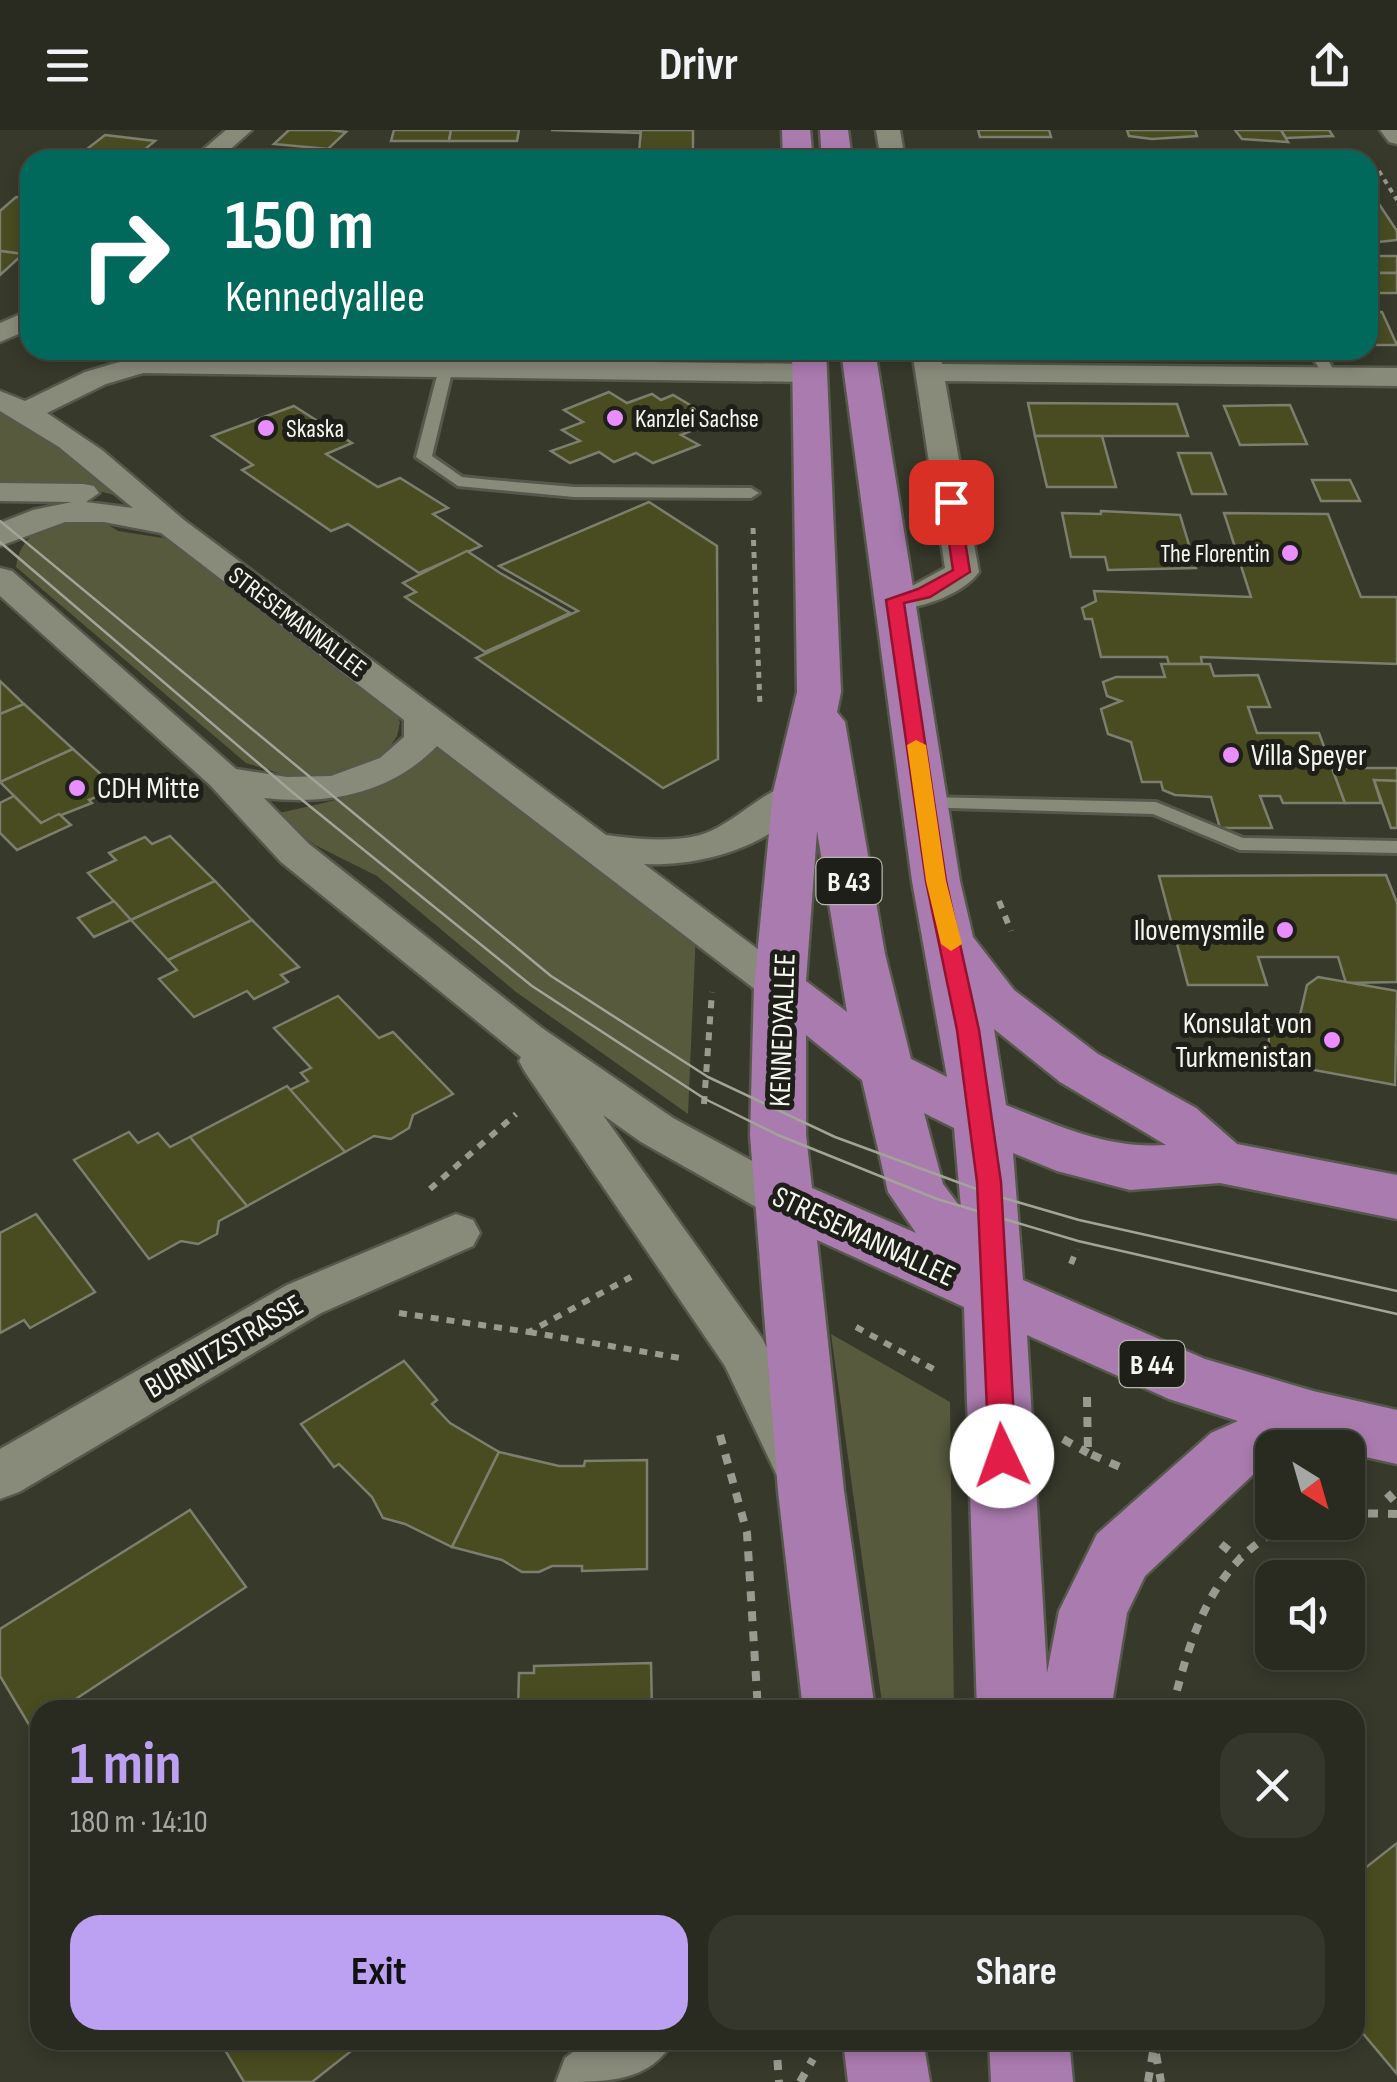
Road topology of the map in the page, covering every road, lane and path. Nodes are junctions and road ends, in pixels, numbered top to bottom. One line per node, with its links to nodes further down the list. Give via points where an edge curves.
1 (240, 130): 4 (street)
2 (1392, 130): 3 (street)
3 (1397, 137)
4 (215, 150)
5 (859, 360): 18 (main road)
6 (1321, 360): 10 (lane)
7 (810, 361): 9 (street); 19 (main road, KENNEDYALLEE / B 43)
8 (928, 361): 10 (street); 18 (street, via 962,572)
9 (446, 368): 12 (street, via 143,364); 14 (lane, via 424,457 458,481 574,492)
10 (1330, 377): 11 (street)
11 (1397, 377)
12 (13, 406): 15 (street, STRESEMANNALLEE, via 106,466)
13 (0, 492): 15 (street, STRESEMANNALLEE, via 77,491)
14 (751, 492): 20 (path)
15 (174, 527): 16 (street, STRESEMANNALLEE, via 70,508); 21 (street, STRESEMANNALLEE)
16 (0, 536)
17 (0, 578): 22 (street, STRESEMANNALLEE)
18 (895, 600): 24 (main road)
19 (819, 692): 23 (main road, KENNEDYALLEE / B 43); 31 (main road, B 43)
20 (760, 710)
21 (422, 716): 22 (street, STRESEMANNALLEE, via 423,740 392,767 359,779 292,791); 25 (street, STRESEMANNALLEE)
22 (223, 776): 30 (street, STRESEMANNALLEE, via 295,853)
23 (796, 792): 25 (street, via 754,828 702,848 658,853); 29 (main road, KENNEDYALLEE / B 43)
24 (924, 803): 26 (lane, via 1156,808 1240,844); 28 (main road)
25 (597, 846): 27 (street, STRESEMANNALLEE)
26 (1397, 847)
27 (714, 935): 29 (street, STRESEMANNALLEE); 33 (path, via 708,1077)
28 (951, 942): 32 (main road); 34 (main road, via 996,1003 1079,1068 1176,1122)
29 (780, 987): 31 (main road, STRESEMANNALLEE); 36 (main road, KENNEDYALLEE / B 43, via 778,1134)
30 (526, 1039): 33 (street, STRESEMANNALLEE); 55 (street, STRESEMANNALLEE, via 744,1353)
31 (884, 1068): 32 (main road, STRESEMANNALLEE); 41 (main road, B 43, via 917,1192)
32 (980, 1117): 34 (main road, STRESEMANNALLEE, via 1077,1156 1130,1169); 41 (main road)
33 (693, 1152): 36 (street, STRESEMANNALLEE)
34 (1220, 1162): 35 (main road, STRESEMANNALLEE)
35 (1397, 1197)
36 (787, 1202): 41 (main road, STRESEMANNALLEE / B 44); 55 (main road, KENNEDYALLEE / B 43)
37 (456, 1233): 42 (street, BURNITZSTRASSE)
38 (1077, 1249): 39 (path)
39 (1072, 1264)
40 (636, 1275): 44 (path)
41 (996, 1298): 48 (main road, STRESEMANNALLEE / B 44, via 1191,1380); 61 (main road)
42 (304, 1299): 44 (path); 54 (street, BURNITZSTRASSE)
43 (849, 1323): 46 (path)
44 (529, 1332): 45 (path, via 680,1358)
45 (690, 1374)
46 (947, 1376)
47 (1088, 1397): 52 (path)
48 (1312, 1418): 51 (main road, STRESEMANNALLEE / B 44); 62 (main road, via 1234,1452 1121,1555 1093,1612)
49 (717, 1424): 59 (path, via 747,1532)
50 (1057, 1436): 52 (path)
51 (1397, 1438)
52 (1088, 1454): 53 (path)
53 (1136, 1474)
54 (0, 1476)
55 (811, 1491): 60 (main road, KENNEDYALLEE / B 43)
56 (1365, 1513): 57 (path)
57 (1397, 1514)
58 (1262, 1540): 63 (path, via 1211,1595 1185,1654)
59 (757, 1700)
60 (837, 1700)
61 (1013, 1700)
62 (1076, 1700)
63 (1174, 1700)
64 (629, 2050): 70 (street)
65 (777, 2050): 71 (path)
66 (885, 2050): 72 (main road)
67 (1030, 2050): 73 (main road)
68 (1153, 2050): 74 (path)
69 (1155, 2050): 75 (path)
70 (589, 2082)
71 (779, 2082)
72 (890, 2082)
73 (1032, 2082)
74 (1148, 2082)
75 (1160, 2082)

